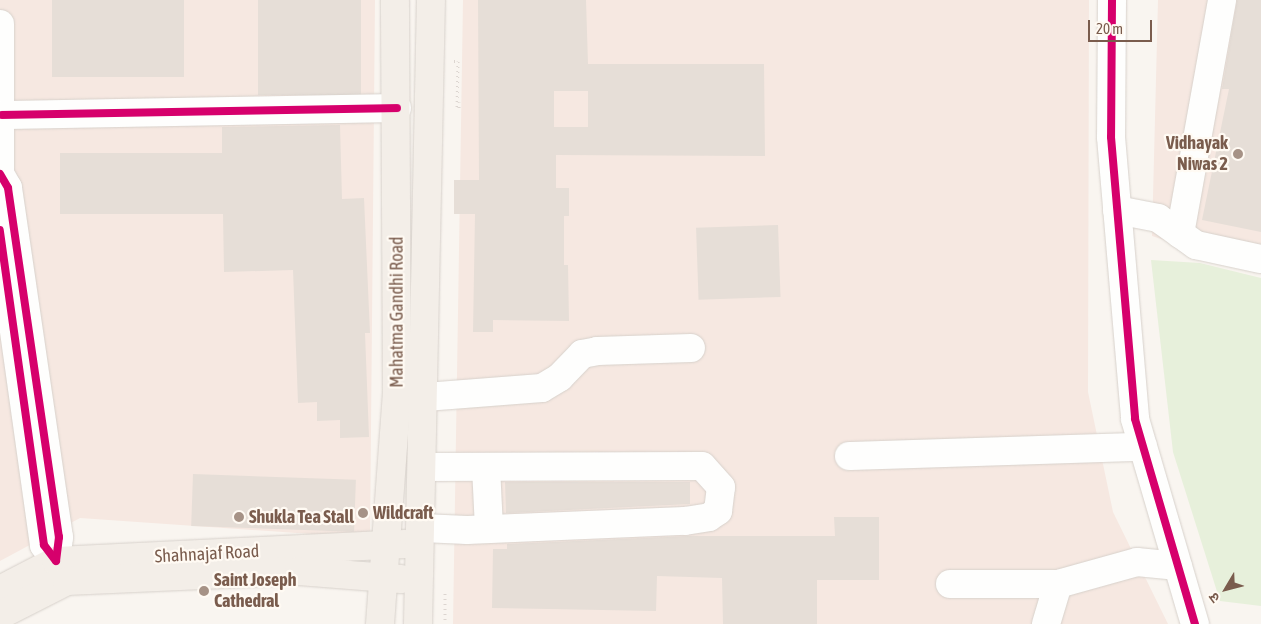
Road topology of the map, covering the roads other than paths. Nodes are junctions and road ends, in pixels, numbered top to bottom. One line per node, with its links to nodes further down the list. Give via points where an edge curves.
1 (395, 0): 6 (main road, Mahatma Gandhi Road)
2 (432, 0): 15 (main road, Mahatma Gandhi Road)
3 (1112, 0): 9 (street, via 1111,137)
4 (1222, 0): 11 (street)
5 (0, 24): 7 (street)
6 (397, 108): 7 (street); 22 (main road, Mahatma Gandhi Road, via 397,393)
7 (2, 115): 8 (street)
8 (2, 181): 13 (street)
9 (1117, 210): 11 (street, via 1158,218); 16 (street, via 1135,419)
10 (0, 230): 13 (street)
11 (1180, 234): 12 (street, via 1196,245)
12 (1261, 258)
13 (9, 275): 24 (street, via 59,537)
14 (691, 348): 15 (street, via 597,351 582,354 560,377 542,388)
15 (425, 397): 18 (main road, Mahatma Gandhi Road)
16 (1143, 446): 17 (street); 23 (street)
17 (849, 456)
18 (423, 466): 19 (street); 21 (main road, Mahatma Gandhi Road)
19 (486, 467): 20 (street); 20 (street, via 702,466 721,487 718,511 709,517 685,521)
20 (489, 529): 21 (street)
21 (422, 536): 22 (main road, Shahnajaf Road); 26 (main road, Mahatma Gandhi Road)
22 (388, 545): 24 (main road, Shahnajaf Road); 25 (main road, Mahatma Gandhi Road)
23 (1178, 566): 28 (street, via 1137,562); 30 (street)
24 (62, 571): 25 (main road, via 299,571); 29 (main road, Shahnajaf Road); 31 (main road)
25 (384, 578): 26 (main road); 32 (main road, Mahatma Gandhi Road)
26 (420, 580): 33 (main road, Mahatma Gandhi Road)
27 (950, 584): 28 (street)
28 (1058, 584): 34 (street)
29 (0, 590)
30 (1192, 613): 35 (street)
31 (0, 615)
32 (380, 624)
33 (418, 624)
34 (1046, 624)
35 (1172, 624)

